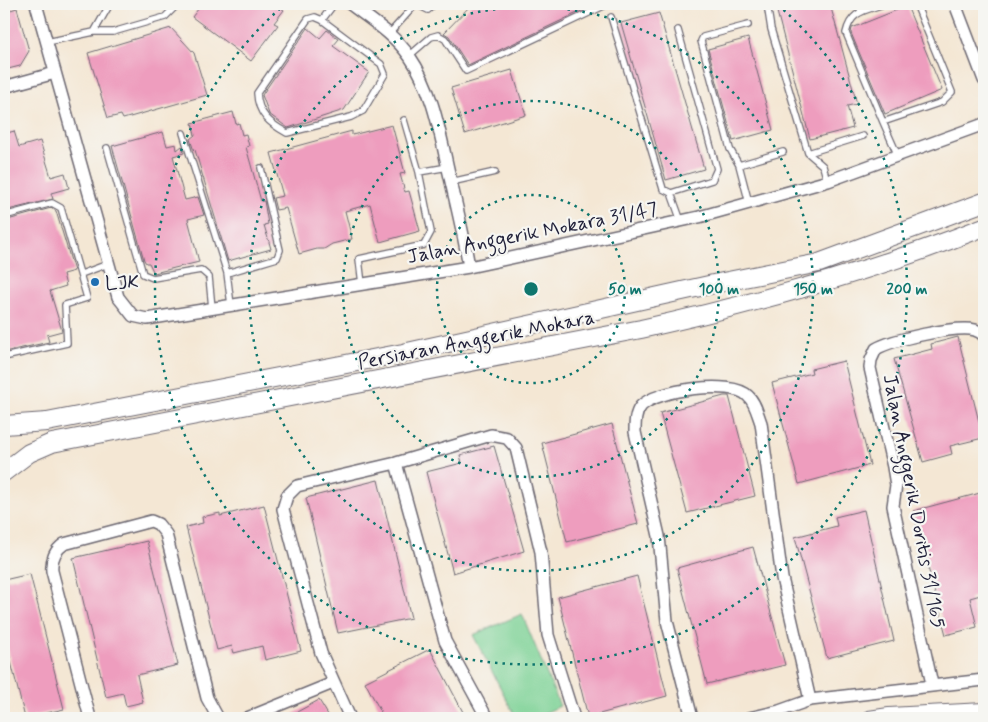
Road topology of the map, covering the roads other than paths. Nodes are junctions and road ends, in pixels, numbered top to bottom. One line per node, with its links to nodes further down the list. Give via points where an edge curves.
1 (36, 4): 21 (street, Jalan Anggerik Mokara 31/47)
2 (110, 4): 19 (lane)
3 (178, 4): 19 (lane, via 165,17 114,32)
4 (334, 4): 16 (lane)
5 (350, 4): 20 (street)
6 (416, 4): 7 (lane, via 428,10); 20 (lane)
7 (434, 4)
8 (608, 4): 22 (lane, via 466,71 445,39 438,35 430,37)
9 (767, 4): 33 (lane, via 771,29)
10 (859, 4): 14 (lane)
11 (884, 4): 14 (lane)
12 (916, 4): 27 (lane, via 952,92 942,102)
13 (955, 4): 24 (street)
14 (861, 12): 27 (lane, via 849,20 846,33)
15 (611, 17): 42 (lane, via 663,189)
16 (322, 20): 16 (lane, via 381,64 385,74 363,111 287,133 269,124 258,106 257,93 308,19)
17 (748, 25): 35 (lane, via 703,37 700,41 730,149)
18 (678, 30): 42 (lane, via 717,169 712,180)
19 (94, 32): 21 (lane)
20 (389, 34): 22 (street)
21 (47, 42): 23 (street, Jalan Anggerik Mokara 31/47)
22 (409, 56): 36 (street, via 428,93)
23 (55, 73): 25 (street); 48 (street, Jalan Anggerik Mokara 31/47)
24 (984, 80)
25 (4, 87)
26 (404, 120): 38 (lane)
27 (883, 122): 34 (lane)
28 (984, 124): 34 (street, Jalan Anggerik Mokara 31/47)
29 (183, 133): 50 (lane)
30 (863, 136): 33 (lane)
31 (107, 148): 54 (lane, via 143,274 153,278 201,270 209,277)
32 (783, 152): 35 (lane)
33 (808, 153): 41 (lane, via 823,166)
34 (898, 156): 41 (street, Jalan Anggerik Mokara 31/47)
35 (739, 165): 44 (lane)
36 (448, 167): 38 (lane); 40 (street)
37 (261, 168): 50 (lane, via 280,250 277,258)
38 (419, 172): 52 (lane, via 432,232 424,245 359,259)
39 (495, 172): 40 (lane)
40 (451, 182): 49 (street)
41 (827, 182): 44 (street, Jalan Anggerik Mokara 31/47)
42 (671, 193): 46 (lane)
43 (984, 202): 57 (main road, Persiaran Anggerik Mokara, via 819,263 403,353 47,422)
44 (749, 203): 46 (street, Jalan Anggerik Mokara 31/47)
45 (4, 216): 51 (lane, via 52,203 61,208)
46 (681, 221): 49 (street, Jalan Anggerik Mokara 31/47)
47 (984, 227): 59 (main road, Persiaran Anggerik Mokara, via 914,254 731,309 52,443 29,453)
48 (108, 264): 51 (lane); 54 (street, Jalan Anggerik Mokara 31/47, via 118,297 133,316 147,319)
49 (469, 267): 52 (street, Jalan Anggerik Mokara 31/47)
50 (227, 273): 53 (lane)
51 (81, 274): 56 (lane, via 87,298 65,305 67,343)
52 (362, 284): 53 (street, Jalan Anggerik Mokara 31/47)
53 (231, 305): 54 (street, Jalan Anggerik Mokara 31/47)
54 (212, 308)
55 (984, 336): 62 (street, Jalan Anggerik Doritis 31/165, via 975,330 963,329 896,340 876,349 871,360 870,368 896,485 894,506)
56 (4, 357)
57 (4, 424)
58 (396, 463): 61 (street, via 302,485 291,491 284,501 283,509 321,653); 69 (street, via 445,641); 70 (street, via 482,436 507,438 516,448 541,552 548,635)
59 (4, 472)
60 (984, 680): 62 (street)
61 (333, 683): 67 (street); 68 (street)
62 (932, 684): 63 (street)
63 (810, 700): 71 (street, via 782,578 759,417 748,395 734,388 722,386 693,390 650,399 640,407 635,432 659,536 667,621); 72 (street)
64 (984, 710): 73 (street)
65 (90, 718): 66 (street, via 52,565 56,551 64,544 151,521 166,534 207,698)
66 (218, 718)
67 (247, 718)
68 (350, 718)
69 (486, 718)
70 (574, 718)
71 (692, 718)
72 (749, 718)
73 (869, 718)

